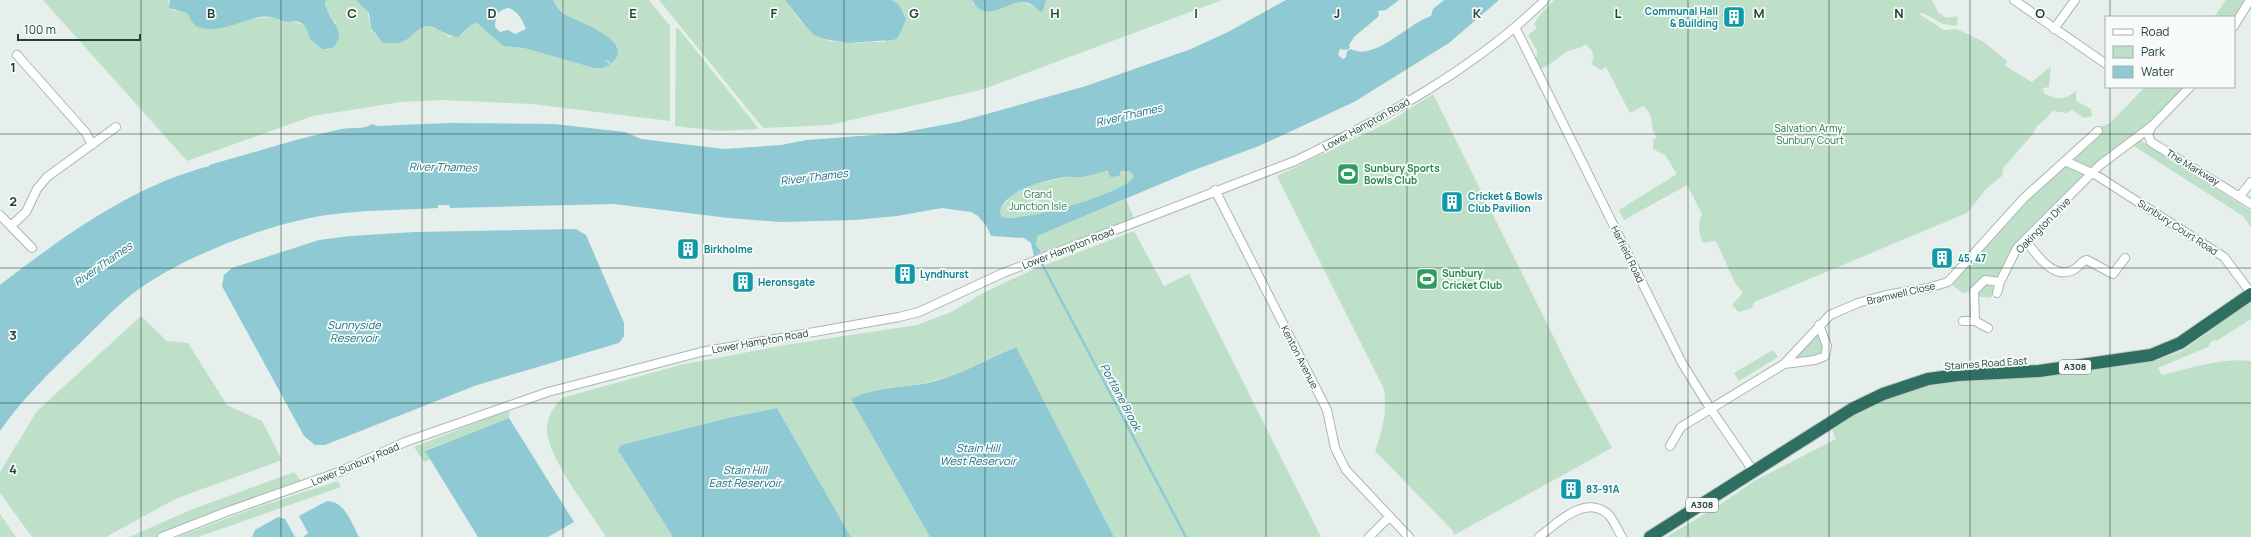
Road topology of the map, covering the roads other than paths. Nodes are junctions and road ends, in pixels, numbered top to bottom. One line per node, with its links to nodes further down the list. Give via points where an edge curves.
1 (1545, 0): 6 (street, Lower Hampton Road)
2 (2014, 0): 7 (street)
3 (2075, 0): 7 (street)
4 (2250, 0): 5 (street)
5 (2235, 24)
6 (1516, 29): 18 (street, Lower Hampton Road, via 1460,70 1379,119 1295,161); 35 (street, Harfield Road, via 1658,316)
7 (2054, 29): 9 (street)
8 (17, 55): 14 (street, via 86,133)
9 (2105, 63)
10 (2189, 88): 11 (street, Oakington Drive)
11 (2152, 126): 16 (street, Oakington Drive, via 2100,165); 19 (street, The Markway, via 2148,134 2151,142)
12 (116, 127): 14 (street)
13 (2098, 131): 15 (street)
14 (92, 145): 22 (street, via 46,177 26,212)
15 (2065, 161): 16 (street); 31 (street, Bramwell Close, via 2024,198 1948,282 1858,303 1830,315)
16 (2094, 173): 23 (street, Oakington Drive); 28 (street, Sunbury Court Road, via 2224,257)
17 (2251, 182): 19 (street)
18 (1215, 190): 34 (street, Lower Hampton Road, via 989,279 919,312 899,318 701,352); 38 (street, Kenton Avenue, via 1327,410 1339,460)
19 (2240, 196): 20 (street, The Markway)
20 (2251, 204)
21 (0, 214): 22 (street)
22 (11, 226): 24 (street)
23 (2025, 240): 25 (street, via 2045,265 2060,271 2075,269 2087,260 2113,274); 26 (street, Oakington Drive, via 2017,248)
24 (32, 248)
25 (2125, 258)
26 (2000, 282): 27 (street, Oakington Drive); 30 (street, via 1985,280 1974,291)
27 (1997, 293)
28 (2251, 294): 37 (highway, Staines Road East / A308, via 2180,343 2151,355 2039,371 1958,375 1928,379 1905,386 1852,409)
29 (1963, 321): 30 (street)
30 (1975, 321): 32 (street)
31 (1819, 325): 33 (street, Bramwell Close); 33 (street, Bramwell Close, via 1828,346 1825,356 1815,360)
32 (1988, 328)
33 (1784, 364): 35 (street, Bramwell Close)
34 (548, 392): 39 (street, Lower Sunbury Road, via 412,440 339,472)
35 (1710, 408): 36 (street, Bramwell Close, via 1681,427); 37 (street, Harfield Road)
36 (1670, 446)
37 (1754, 472): 44 (highway, Staines Road East / A308)
38 (1389, 517): 40 (street); 41 (street, Kenton Avenue)
39 (162, 537)
40 (1369, 537)
41 (1409, 537)
42 (1539, 537): 43 (street, via 1568,514 1584,508 1598,509 1610,516)
43 (1622, 537)
44 (1650, 537)

